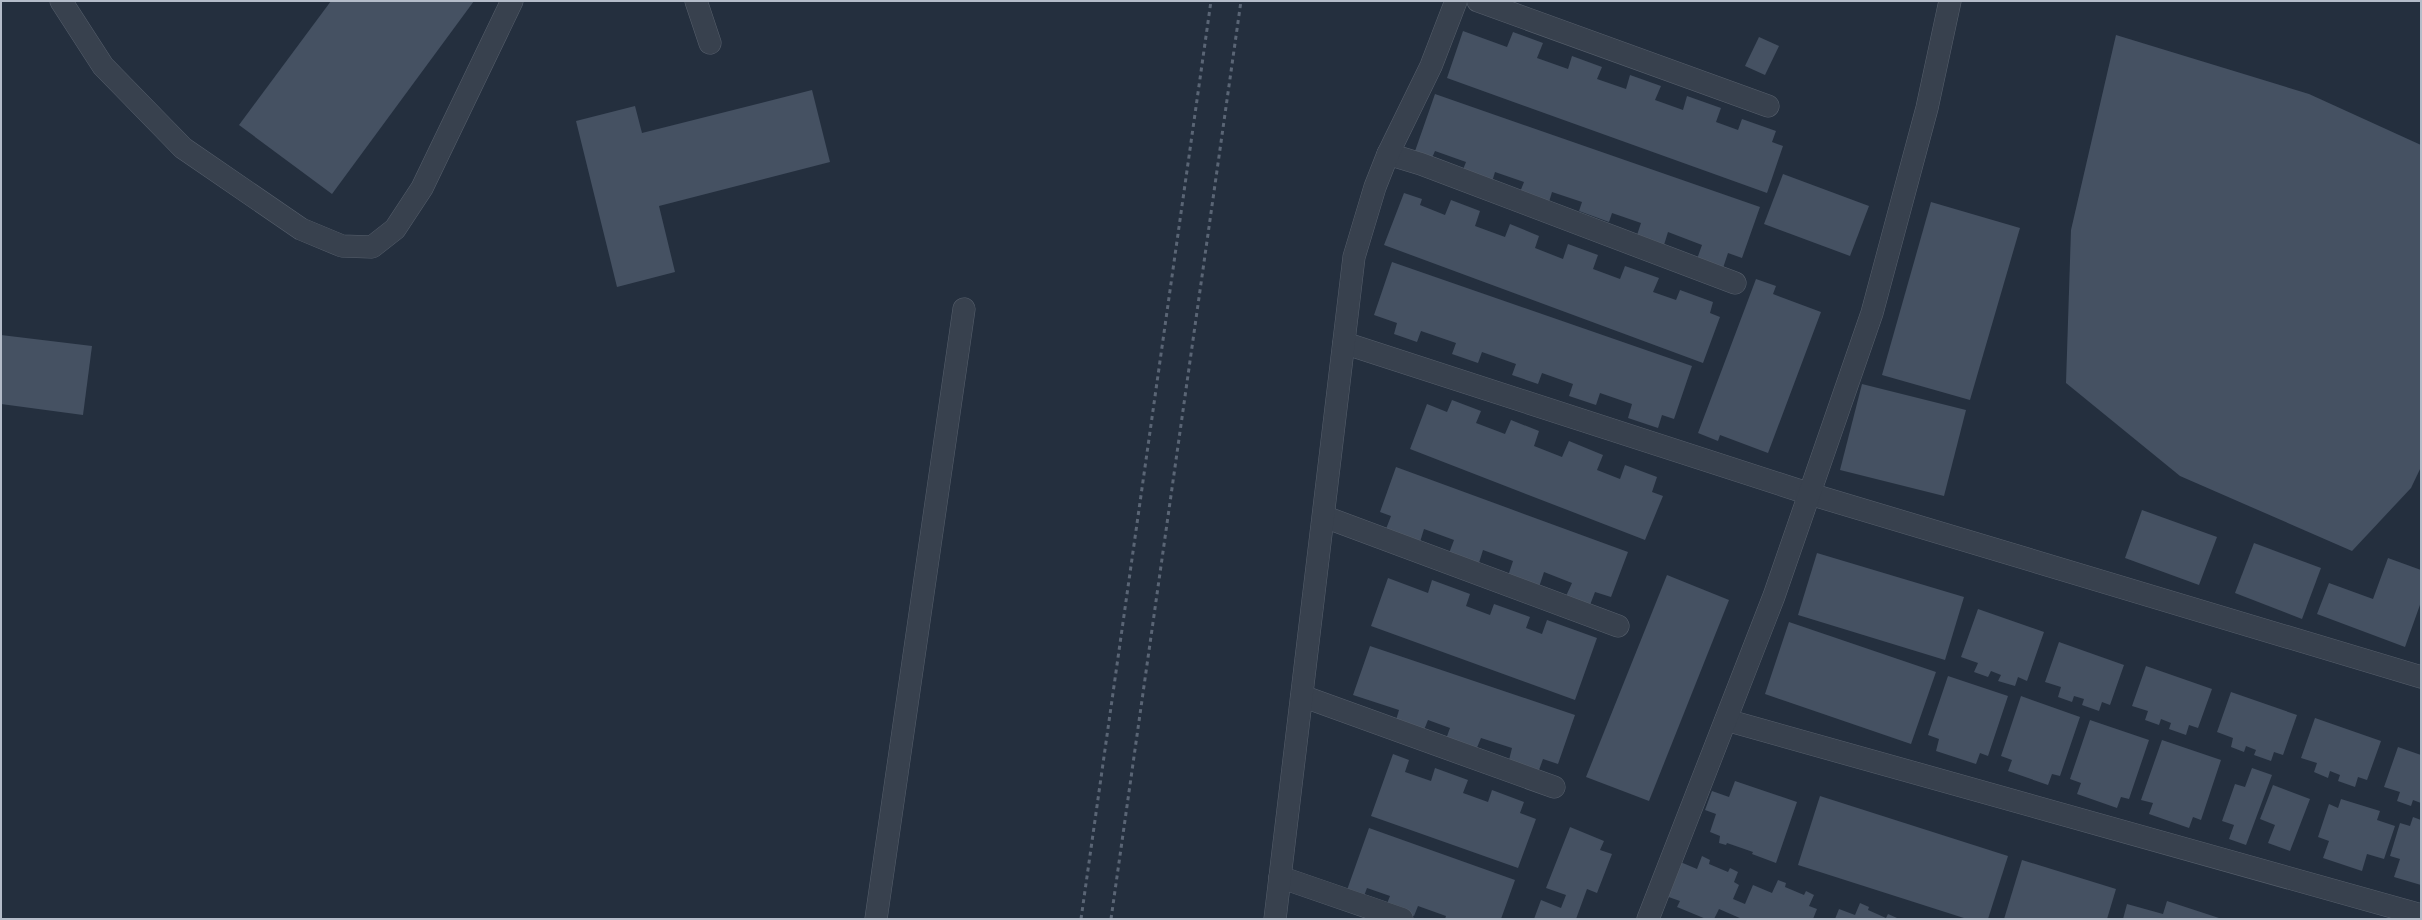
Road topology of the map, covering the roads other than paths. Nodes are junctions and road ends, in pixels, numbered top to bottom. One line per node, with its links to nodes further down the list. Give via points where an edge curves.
1 (61, 1): 2 (street, via 103,66 183,148 301,229 342,246 372,247 395,229 422,188)
2 (512, 1)
3 (696, 1): 7 (street)
4 (1456, 1): 9 (street, via 1431,66)
5 (1478, 1): 8 (street)
6 (1950, 1): 13 (street, via 1927,108 1872,313)
7 (710, 43)
8 (1768, 106)
9 (1388, 154): 10 (street, via 1421,164); 12 (street, via 1375,187 1354,257)
10 (1735, 283)
11 (964, 309): 22 (street)
12 (1344, 343): 13 (street); 14 (street)
13 (1810, 494): 16 (street); 18 (street)
14 (1325, 517): 15 (street); 17 (street)
15 (1618, 626)
16 (2421, 677)
17 (1302, 696): 19 (street); 20 (street)
18 (1726, 720): 21 (street); 25 (street)
19 (1554, 787)
20 (1280, 877): 23 (street); 24 (street)
21 (2421, 915)
22 (876, 919)
23 (1276, 919)
24 (1402, 919)
25 (1648, 919)

